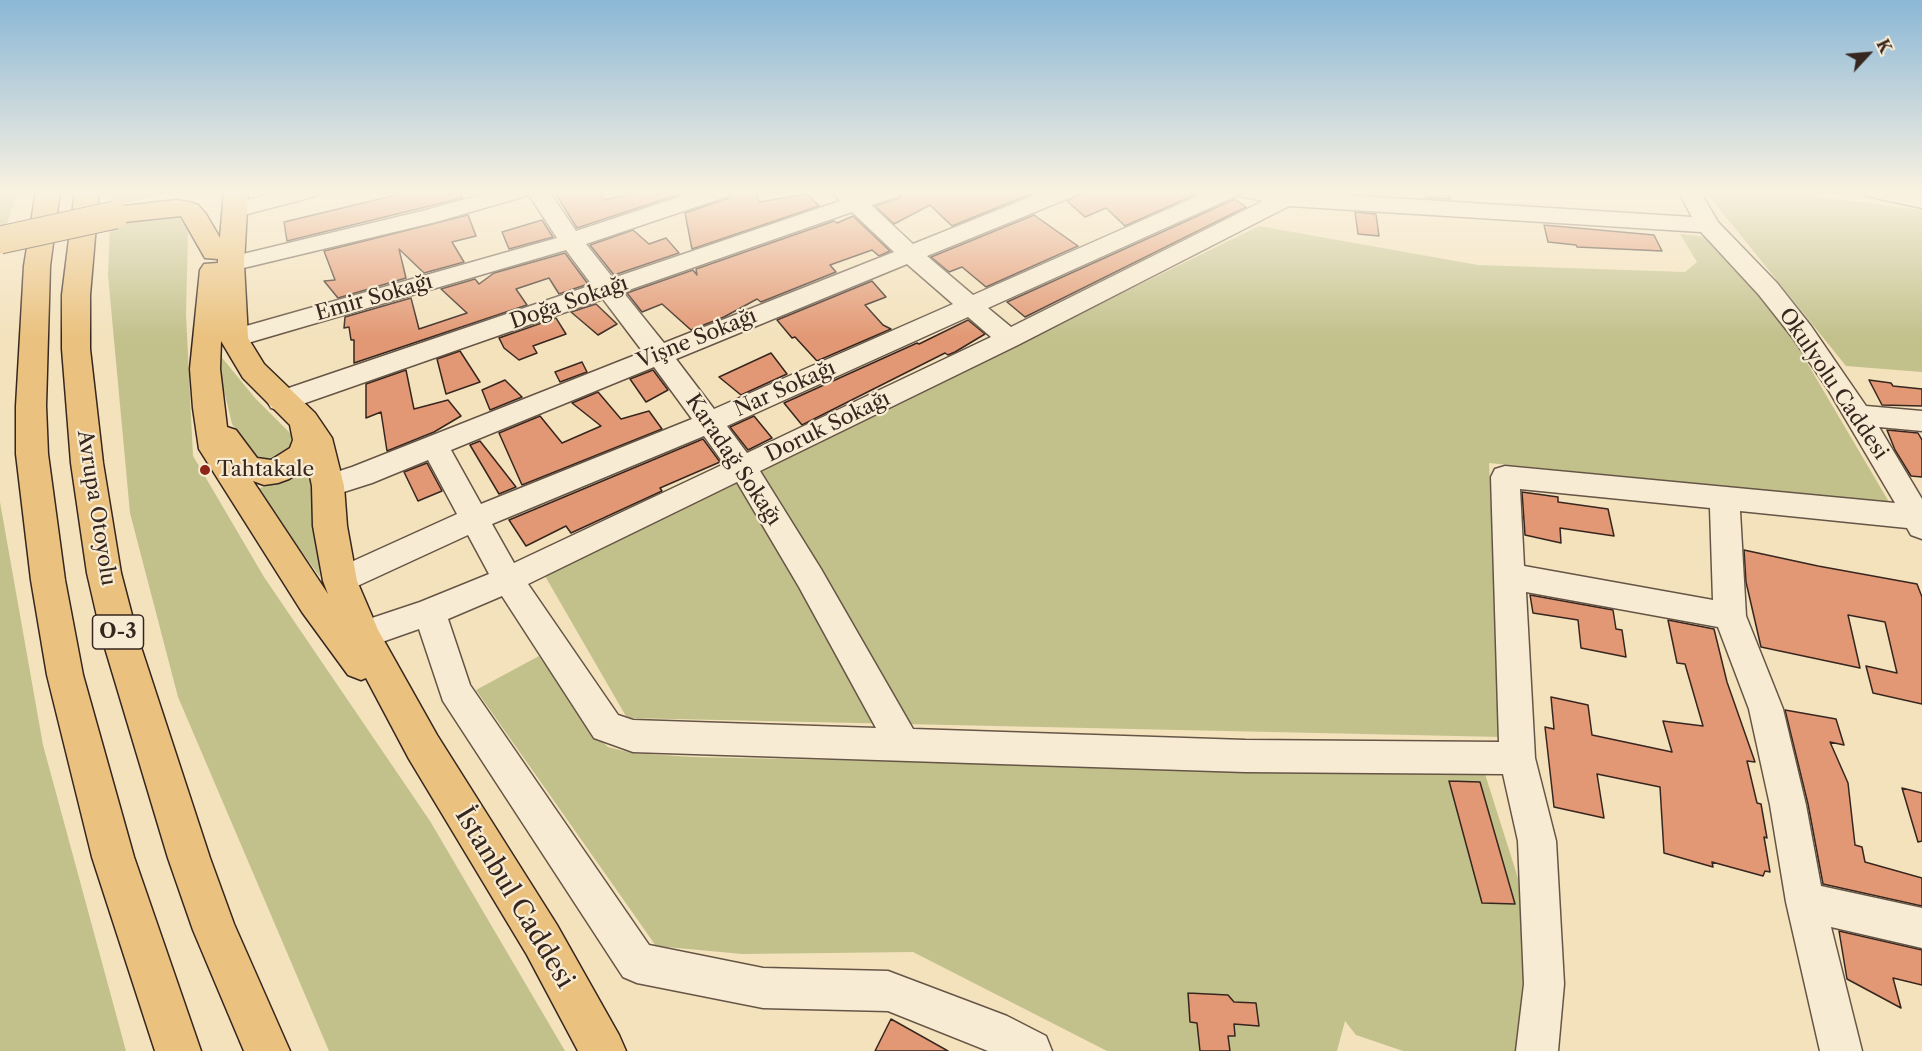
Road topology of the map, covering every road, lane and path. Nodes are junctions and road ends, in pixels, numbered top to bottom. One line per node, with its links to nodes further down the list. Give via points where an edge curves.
1 (41, 240): 43 (main road, via 32,454 64,675 113,857)
2 (82, 240): 44 (main road, Avrupa Otoyolu / O-3, via 76,349 87,463 104,573 120,638 185,847 215,930)
3 (211, 240): 14 (main road)
4 (225, 240): 14 (main road)
5 (313, 240): 14 (street)
6 (737, 240): 15 (street, Doğa Sokağı)
7 (895, 240): 13 (street)
8 (945, 240): 13 (street, Vişne Sokağı)
9 (1118, 240): 16 (street, Nar Sokağı)
10 (1183, 240): 18 (street, Doruk Sokağı)
11 (1722, 240): 22 (street, Okulyolu Caddesi, via 1802,332)
12 (571, 241): 15 (street, Karadağ Sokağı); 17 (street, Emir Sokağı)
13 (910, 254): 16 (street); 19 (street, Vişne Sokağı)
14 (223, 258): 17 (main road); 20 (main road, via 205,369)
15 (609, 289): 19 (street, Karadağ Sokağı); 21 (street, Doğa Sokağı)
16 (970, 306): 18 (street); 24 (street, Nar Sokağı)
17 (234, 338): 21 (main road, via 253,370)
18 (1009, 339): 26 (street, Doruk Sokağı)
19 (659, 354): 24 (street, Karadağ Sokağı); 25 (street, Vişne Sokağı)
20 (208, 408): 21 (main road, via 246,466 264,473 278,471 303,455 308,440); 39 (main road, via 215,449 314,602)
21 (292, 411): 27 (main road, via 317,438)
22 (1856, 416): 23 (street); 28 (street, Okulyolu Caddesi)
23 (1922, 421)
24 (708, 423): 26 (street, Karadağ Sokağı); 30 (street, Nar Sokağı)
25 (434, 445): 27 (street, Vişne Sokağı); 30 (street)
26 (743, 468): 33 (street, Doruk Sokağı); 38 (street, Karadağ Sokağı)
27 (328, 486): 34 (main road)
28 (1911, 486): 31 (street, Okulyolu Caddesi)
29 (1725, 499): 31 (street); 32 (street, via 1505,477); 36 (street)
30 (474, 519): 33 (street); 34 (street, Nar Sokağı)
31 (1919, 522)
32 (1509, 576): 36 (street); 40 (street)
33 (508, 579): 35 (street, Doruk Sokağı); 38 (street, via 606,727 633,736)
34 (339, 581): 37 (main road)
35 (430, 612): 37 (street, Doruk Sokağı); 46 (street, via 455,691 637,963 763,988 888,991 992,1031)
36 (1730, 616): 41 (street, via 1766,709)
37 (362, 635): 39 (main road)
38 (903, 744): 40 (street, via 1245,756)
39 (423, 747): 45 (main road, İstanbul Caddesi, via 542,940)
40 (1517, 758): 47 (street, via 1537,841 1544,984)
41 (1805, 902): 42 (street); 48 (street)
42 (1922, 928)
43 (178, 1051)
44 (267, 1051)
45 (603, 1051)
46 (1031, 1051)
47 (1537, 1051)
48 (1841, 1051)

